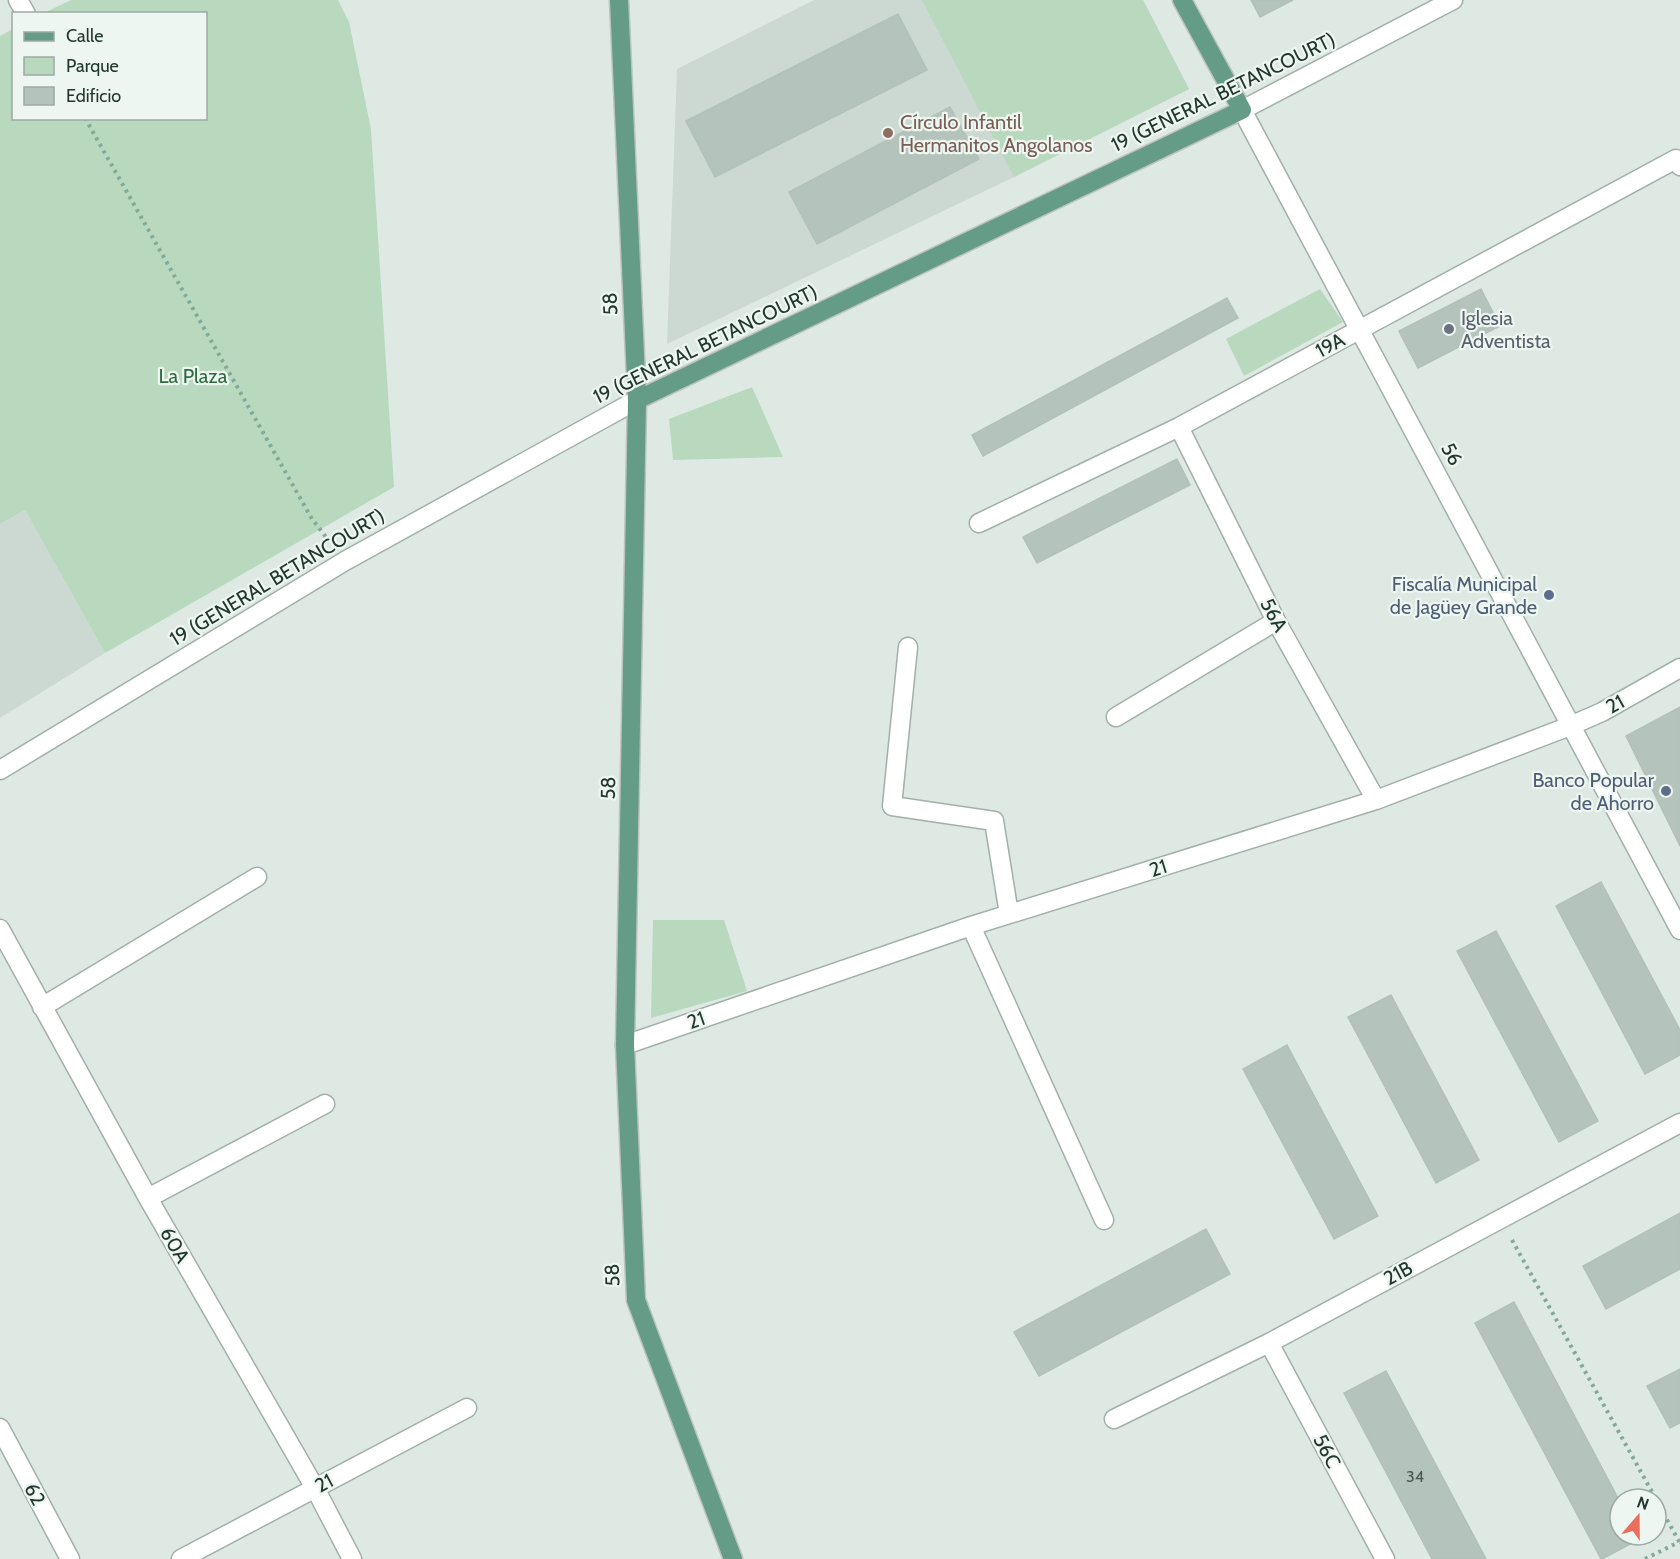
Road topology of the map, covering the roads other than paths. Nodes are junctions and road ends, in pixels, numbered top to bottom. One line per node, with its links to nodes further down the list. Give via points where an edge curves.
1 (619, 0): 7 (main road, 58)
2 (1182, 0): 4 (main road, 56)
3 (1454, 0): 4 (street, 19 (GENERAL BETANCOURT))
4 (1242, 110): 6 (street, 56); 7 (main road, 19 (GENERAL BETANCOURT))
5 (1678, 162): 6 (street, 19A)
6 (1360, 328): 8 (street, 19A); 14 (street, 56)
7 (637, 400): 15 (street, 19 (GENERAL BETANCOURT), via 345,561); 23 (main road, 58)
8 (1179, 427): 9 (street, 19A); 10 (street, 56A)
9 (979, 522)
10 (1276, 621): 13 (street); 16 (street, 56A)
11 (908, 647): 18 (street, via 892,806 994,821)
12 (1680, 668): 14 (street, 21)
13 (1116, 717)
14 (1570, 726): 16 (street, 21); 21 (street, 56)
15 (0, 770)
16 (1376, 800): 18 (street, 21)
17 (257, 877): 22 (street)
18 (1009, 914): 19 (street, 21)
19 (971, 926): 23 (street, 21); 27 (street)
20 (0, 929): 22 (street, 60A)
21 (1680, 930)
22 (42, 1007): 26 (street, 60A)
23 (626, 1045): 36 (main road, 58, via 636,1300)
24 (325, 1104): 26 (street)
25 (1680, 1123): 28 (street, 21B)
26 (148, 1198): 32 (street, 60A)
27 (1104, 1220)
28 (1269, 1343): 30 (street, 21B); 37 (street, 56C)
29 (467, 1408): 32 (street, 21)
30 (1114, 1419)
31 (0, 1428): 33 (street, 62)
32 (315, 1488): 34 (street, 21); 35 (street, 60A)
33 (70, 1559)
34 (181, 1559)
35 (352, 1559)
36 (734, 1559)
37 (1385, 1559)

